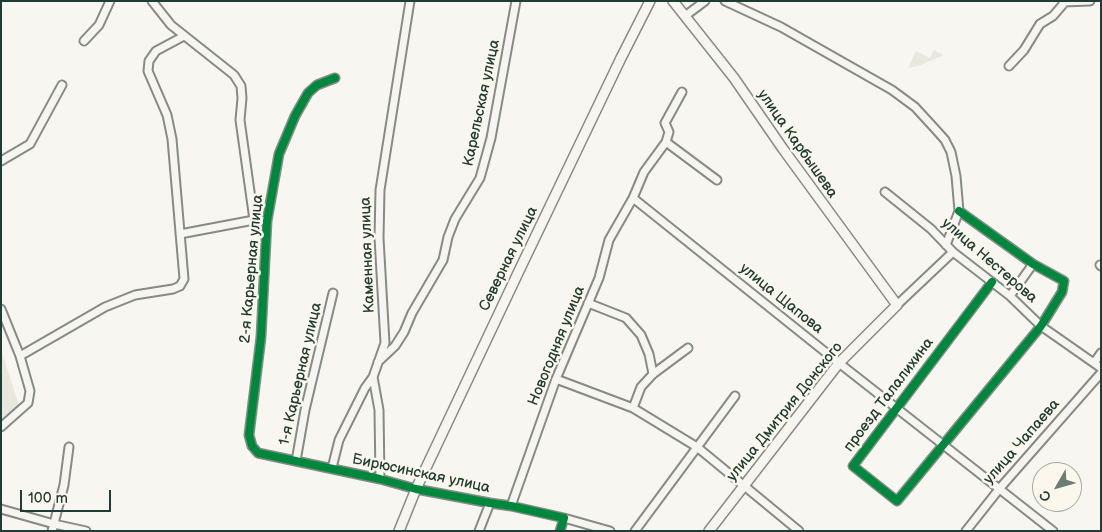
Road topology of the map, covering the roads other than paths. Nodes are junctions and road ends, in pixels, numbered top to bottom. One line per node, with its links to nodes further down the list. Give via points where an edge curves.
1 (110, 1): 13 (street, via 99,25)
2 (152, 1): 12 (street, 2-я Карьерная улица)
3 (410, 1): 40 (street, Каменная улица, via 380,190 379,238 386,343)
4 (516, 1): 40 (street, Карельская улица, via 491,138 480,178 456,219 443,260 404,332)
5 (650, 1): 61 (main road, Северная улица)
6 (673, 1): 11 (main road, улица Карбышева)
7 (705, 1): 11 (street)
8 (725, 1): 23 (street, via 781,27 892,90 914,107 945,140 951,152)
9 (1090, 1): 10 (street)
10 (1063, 2): 14 (street, via 1052,16 1040,24 1024,50)
11 (685, 16): 34 (main road, улица Карбышева, via 734,78)
12 (184, 36): 24 (street, 2-я Карьерная улица, via 234,75 241,86 240,120); 26 (street, via 156,51 148,71 170,130)
13 (84, 41)
14 (1009, 66)
15 (335, 78): 25 (street, 2-я Карьерная улица, via 317,85 308,93 295,116 279,154)
16 (62, 85): 19 (street, via 30,144)
17 (682, 92): 18 (street, via 665,123 669,132)
18 (666, 142): 20 (street); 22 (street, Новогодняя улица, via 644,172)
19 (1, 161)
20 (717, 180)
21 (885, 192): 27 (street, улица Нестерова, via 931,229)
22 (633, 198): 33 (street, Новогодняя улица, via 609,240 599,278); 42 (street, улица Щапова)
23 (959, 211): 27 (street); 29 (street)
24 (254, 220): 25 (street); 26 (street)
25 (267, 221): 55 (street, 2-я Карьерная улица, via 261,337 249,436)
26 (180, 234): 39 (street, via 184,279 180,286 135,295 105,307)
27 (946, 246): 28 (street, улица Нестерова)
28 (953, 252): 30 (street, улица Нестерова); 34 (street, улица Дмитрия Донского)
29 (1033, 264): 32 (street); 36 (street, проезд Талалихина, via 1064,281 1062,292)
30 (992, 282): 32 (street, улица Нестерова); 50 (street, проезд Талалихина)
31 (333, 293): 56 (street, 1-я Карьерная улица, via 304,410)
32 (1010, 296): 36 (street, улица Нестерова)
33 (588, 303): 45 (street, via 626,318 641,335); 47 (street, Новогодняя улица)
34 (897, 305): 42 (main road, улица Дмитрия Донского)
35 (1, 309): 39 (street)
36 (1041, 326): 41 (street, улица Нестерова); 52 (street, проезд Талалихина)
37 (688, 348): 45 (street)
38 (1101, 353): 41 (street)
39 (20, 356): 51 (street, via 30,392 28,403)
40 (378, 362): 46 (street, Каменная улица)
41 (1094, 362): 43 (street, улица Нестерова)
42 (838, 363): 50 (street, улица Щапова); 59 (main road, улица Дмитрия Донского)
43 (1101, 368)
44 (1101, 373): 60 (street, улица Чапаева)
45 (653, 374): 49 (street, via 641,387)
46 (373, 377): 57 (street, Каменная улица, via 342,432); 58 (street, via 379,410)
47 (556, 380): 49 (street); 63 (street, Новогодняя улица)
48 (735, 396): 54 (street)
49 (633, 408): 54 (street)
50 (896, 408): 52 (street, улица Щапова); 52 (street, проезд Талалихина, via 853,466 897,502)
51 (1, 427)
52 (945, 445): 60 (street, улица Щапова)
53 (69, 446): 66 (street)
54 (697, 447): 59 (street); 72 (street)
55 (258, 453): 56 (street, Бирюсинская улица)
56 (296, 461): 57 (street, Бирюсинская улица)
57 (332, 468): 58 (street, Бирюсинская улица)
58 (380, 479): 61 (street, Бирюсинская улица)
59 (743, 486): 73 (main road, улица Дмитрия Донского); 74 (street)
60 (1000, 488): 75 (street, улица Чапаева); 76 (street, улица Щапова)
61 (416, 489): 62 (street, Бирюсинская улица); 68 (main road, Северная улица)
62 (490, 503): 63 (street, Бирюсинская улица); 69 (street)
63 (511, 506): 65 (street, Бирюсинская улица)
64 (1, 509): 66 (street)
65 (564, 518): 70 (street); 71 (street, Бирюсинская улица)
66 (53, 528): 67 (street)
67 (86, 531)
68 (398, 531)
69 (479, 531)
70 (560, 531)
71 (610, 531)
72 (636, 531)
73 (708, 531)
74 (799, 531)
75 (966, 531)
76 (1053, 531)

